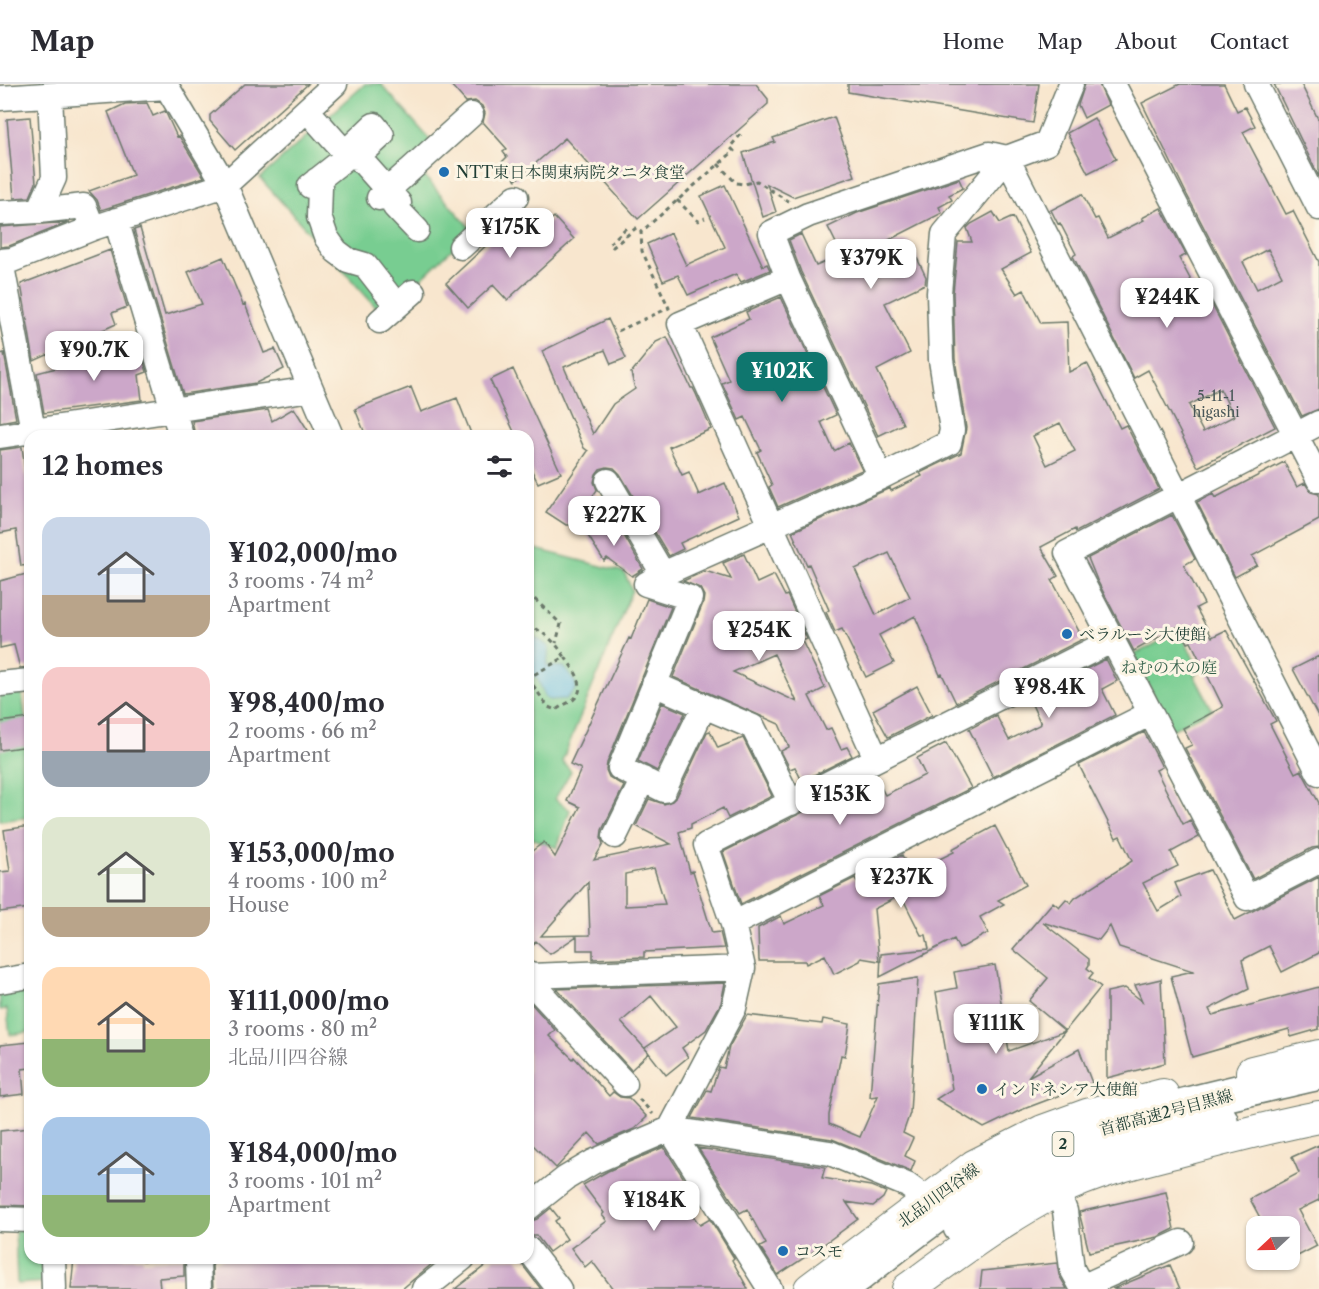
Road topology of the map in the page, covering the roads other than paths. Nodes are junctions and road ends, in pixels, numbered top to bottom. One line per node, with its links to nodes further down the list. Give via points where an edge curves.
1 (335, 84): 7 (street)
2 (1071, 84): 10 (street, via 1047,143)
3 (1113, 84): 32 (street)
4 (1256, 84): 14 (street)
5 (50, 95): 6 (street); 11 (street, via 167,87); 15 (street, via 54,178)
6 (0, 98)
7 (307, 110): 9 (street); 11 (street)
8 (471, 115): 12 (street)
9 (353, 156): 12 (street); 23 (street, via 314,183 320,186 319,217 336,251 386,276)
10 (1007, 158): 22 (street, via 988,154 808,215 771,233); 34 (street, via 944,234 939,293 941,360 952,430 949,443); 37 (street)
11 (225, 184): 18 (street); 24 (street)
12 (383, 194): 19 (street, via 399,203 395,207)
13 (516, 197): 20 (street)
14 (1319, 208)
15 (39, 211): 16 (street); 17 (street)
16 (0, 213)
17 (89, 217): 18 (street); 21 (street, via 12,260)
18 (116, 220): 25 (street)
19 (417, 230)
20 (461, 247)
21 (1, 261): 27 (street)
22 (788, 278): 34 (street); 38 (street, via 680,324)
23 (397, 306)
24 (311, 389): 25 (street); 30 (street)
25 (173, 411): 28 (street); 29 (street)
26 (1319, 423): 32 (street)
27 (33, 430)
28 (58, 430)
29 (179, 430)
30 (328, 430)
31 (24, 435): 33 (street)
32 (1296, 435): 35 (street); 37 (street)
33 (0, 436)
34 (881, 477): 38 (street)
35 (1319, 480)
36 (608, 481): 39 (street)
37 (1178, 494): 40 (street, via 1067,553); 47 (street)
38 (771, 526): 39 (street); 46 (street)
39 (663, 574): 43 (street, via 646,584 690,598)
40 (1113, 640): 45 (street); 46 (street)
41 (24, 682): 42 (street)
42 (0, 684)
43 (654, 684): 44 (street); 48 (street, via 620,768)
44 (704, 706): 48 (street, via 664,790); 49 (street, via 753,727)
45 (1151, 713): 51 (street, via 1247,898); 52 (street)
46 (876, 758): 49 (street)
47 (1319, 773)
48 (643, 779): 50 (street)
49 (791, 803): 52 (street, via 706,845)
50 (615, 836)
51 (1319, 861)
52 (734, 924): 53 (street)
53 (743, 968): 54 (street); 63 (street, via 734,1008)
54 (534, 975)
55 (24, 977): 56 (street)
56 (0, 981)
57 (534, 983): 60 (street)
58 (1319, 1056): 65 (main road, 北品川四谷線, via 1087,1115 1043,1131 974,1166)
59 (1319, 1073): 81 (highway, 首都高速2号目黒線 / 2, via 1140,1117 1027,1160 969,1193)
60 (625, 1084)
61 (1319, 1096): 82 (highway, 首都高速2号目黒線 / 2, via 1147,1139 1070,1166 981,1213)
62 (1319, 1117): 64 (main road, via 1112,1168)
63 (670, 1129): 65 (street, via 830,1153 906,1185); 66 (street, via 592,1162); 79 (street)
64 (1057, 1190): 74 (street, via 1065,1211 1072,1269); 83 (main road)
65 (929, 1201): 80 (main road, 北品川四谷線)
66 (534, 1203)
67 (0, 1219): 68 (street)
68 (24, 1220)
69 (1181, 1242): 74 (street)
70 (534, 1257): 78 (street)
71 (52, 1264): 75 (street)
72 (198, 1264): 76 (street)
73 (455, 1264): 77 (street)
74 (1083, 1288)
75 (54, 1289)
76 (199, 1289)
77 (424, 1289)
78 (559, 1289)
79 (770, 1289)
80 (810, 1289)
81 (841, 1289)
82 (877, 1289)
83 (908, 1289)

